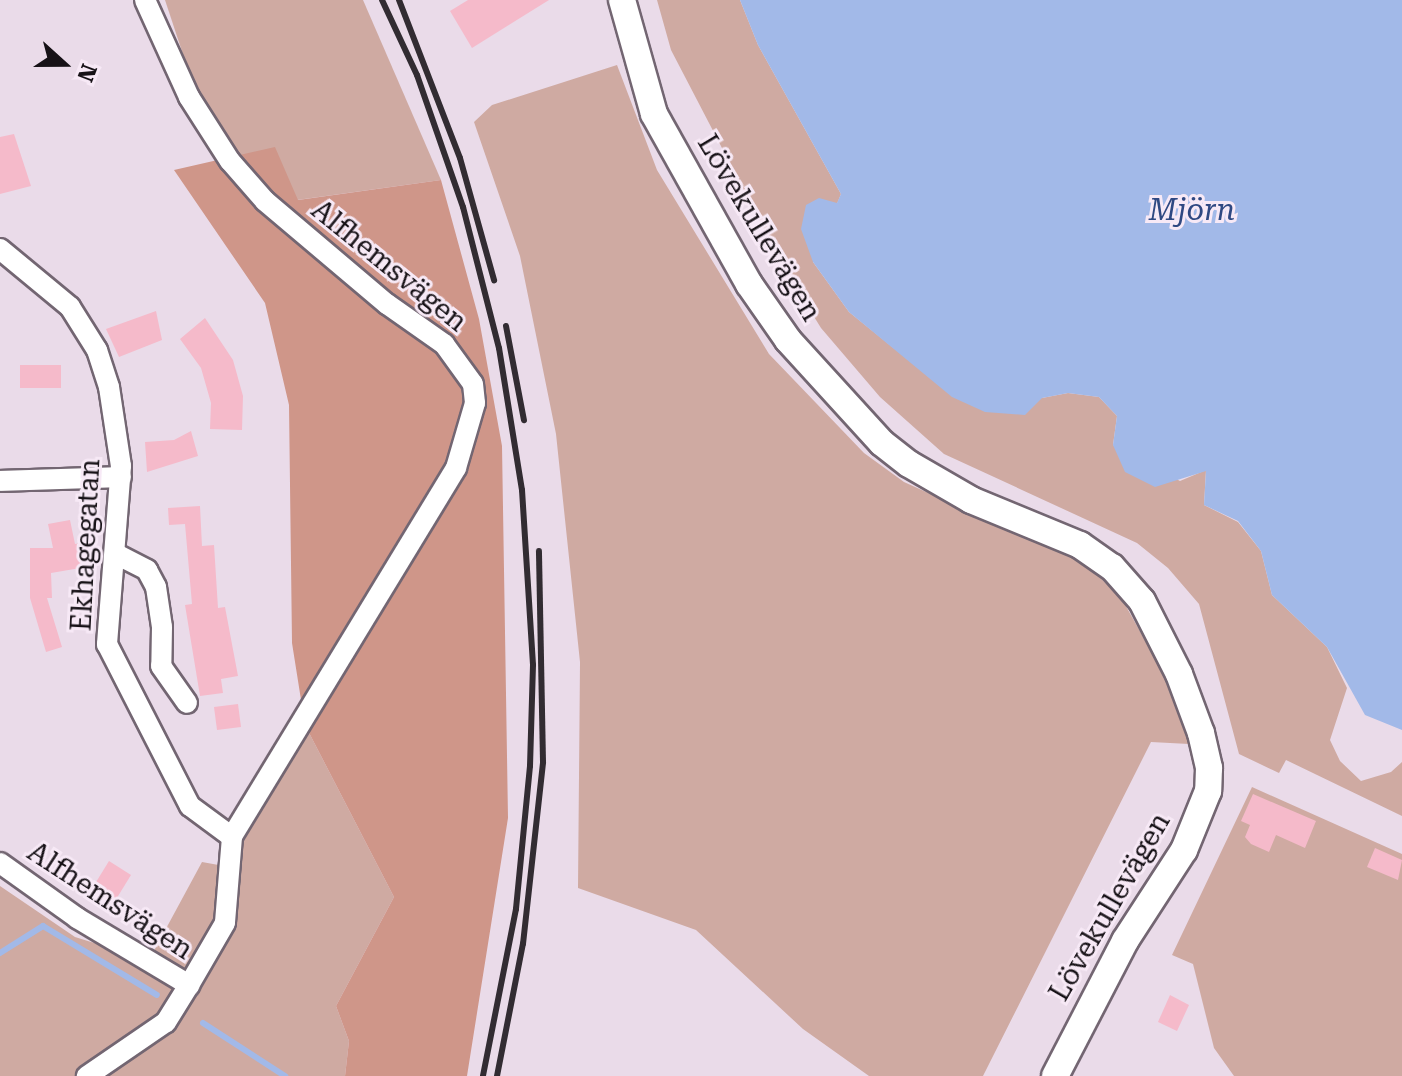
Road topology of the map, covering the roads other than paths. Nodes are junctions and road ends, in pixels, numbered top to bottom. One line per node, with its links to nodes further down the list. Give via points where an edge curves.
1 (145, 0): 8 (street, Alfhemsvägen, via 189,97 230,161 265,201 444,344 473,384 469,433 456,468)
2 (622, 0): 12 (street, Lövekullevägen, via 654,114 749,284 788,340 882,443 909,464 985,506 1080,545 1112,567 1142,601 1185,689 1209,768 1199,819 1171,874 1118,954)
3 (4, 259): 4 (street, Ekhagegatan, via 70,307 97,350 118,429)
4 (121, 477): 5 (street); 6 (street, Ekhagegatan)
5 (0, 481)
6 (116, 554): 7 (street, via 152,578 162,627 161,666); 8 (street, Ekhagegatan, via 107,623 114,662 190,806)
7 (187, 703)
8 (232, 837): 10 (street, via 225,923)
9 (0, 863): 10 (street, Alfhemsvägen, via 77,918)
10 (189, 985): 11 (street, via 166,1022)
11 (87, 1076)
12 (1055, 1076)

